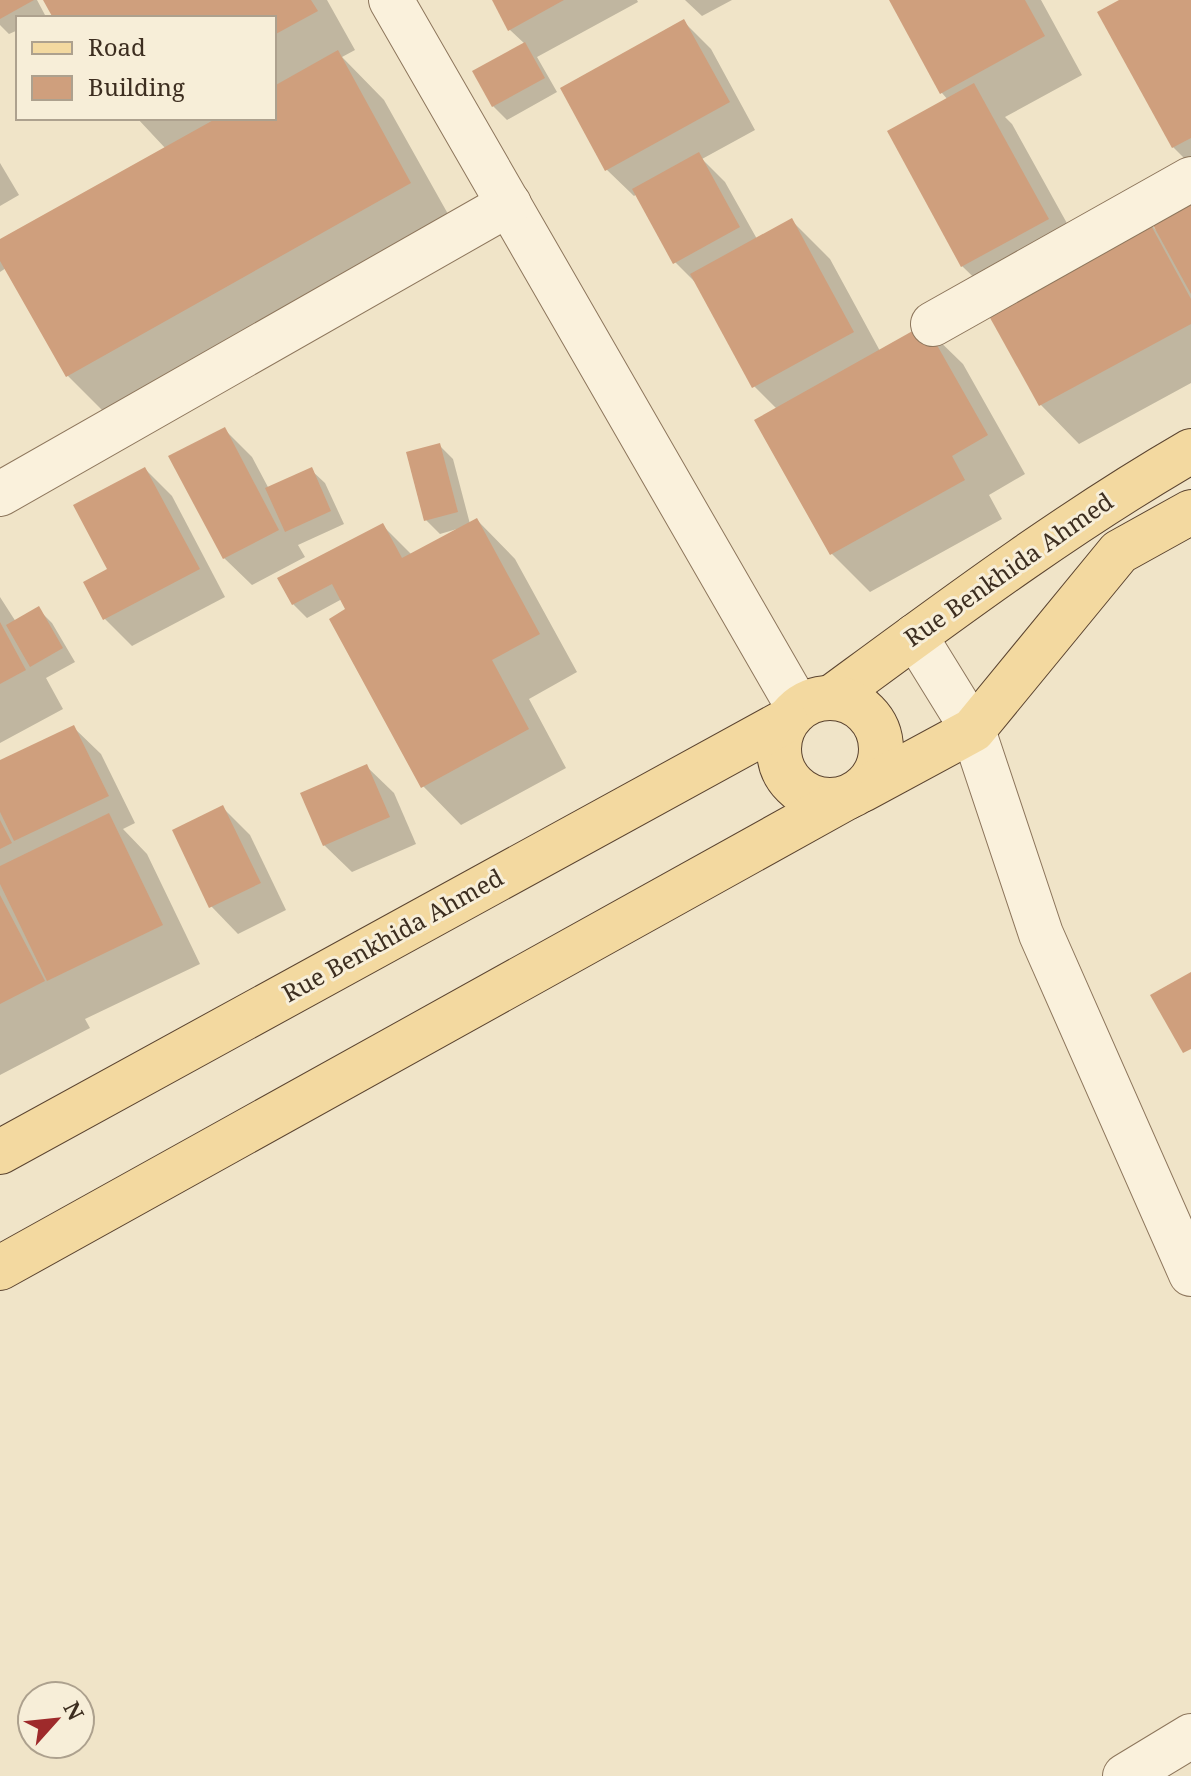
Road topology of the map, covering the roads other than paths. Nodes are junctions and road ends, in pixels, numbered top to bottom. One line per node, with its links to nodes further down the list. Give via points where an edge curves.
1 (391, 0): 3 (street)
2 (1191, 179): 4 (street)
3 (509, 204): 6 (street); 9 (street)
4 (933, 324)
5 (1191, 451): 8 (main road, Rue Benkhida Ahmed, via 1019,561)
6 (0, 494)
7 (1191, 512): 10 (main road, via 1119,552)
8 (915, 636): 9 (main road, Rue Benkhida Ahmed); 10 (street)
9 (806, 708): 11 (main road, via 779,738 784,773 795,787 819,799); 11 (main road, via 850,700 876,725 881,760 874,777); 12 (main road, Rue Benkhida Ahmed)
10 (973, 730): 11 (main road); 14 (street, via 1041,934)
11 (854, 794): 13 (main road)
12 (0, 1152)
13 (0, 1268)
14 (1191, 1274)
15 (1191, 1736): 16 (street)
16 (1125, 1776)

